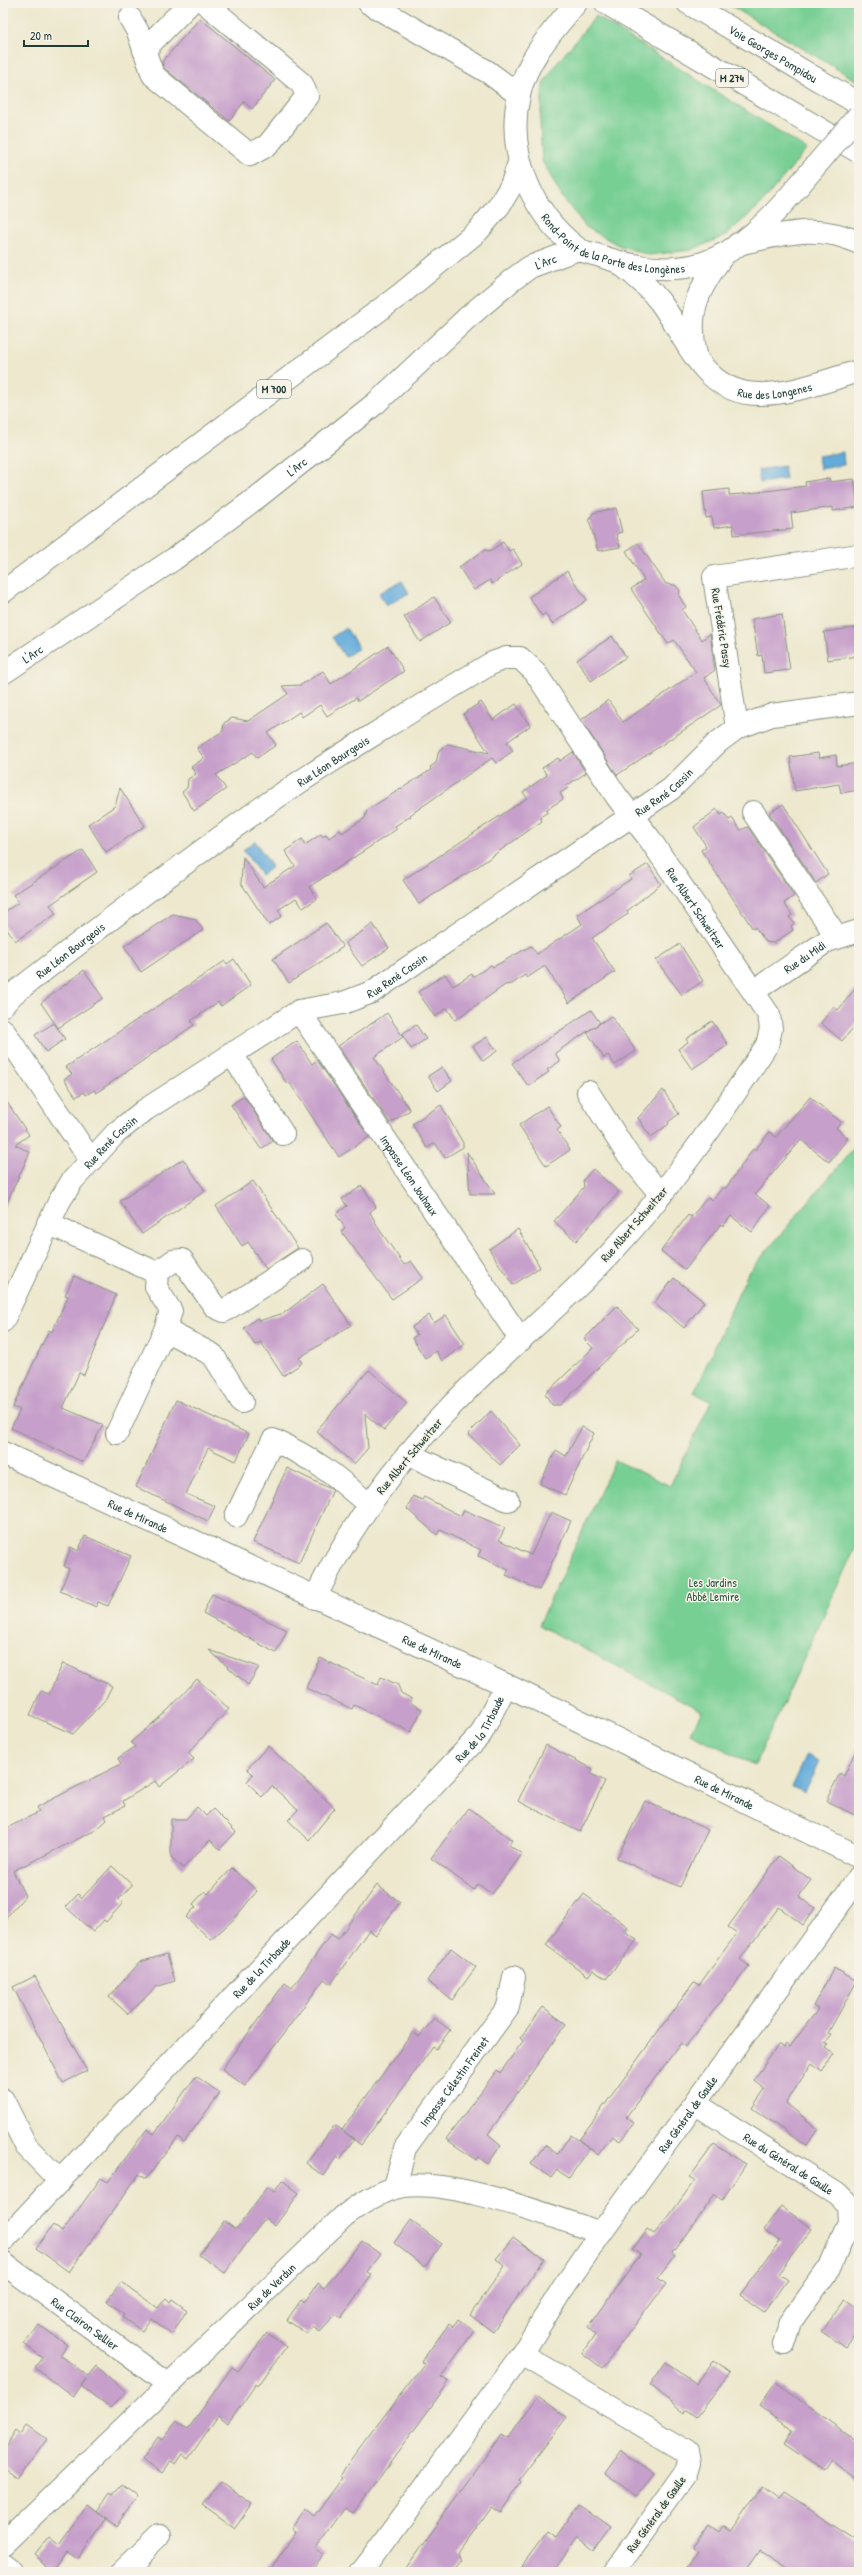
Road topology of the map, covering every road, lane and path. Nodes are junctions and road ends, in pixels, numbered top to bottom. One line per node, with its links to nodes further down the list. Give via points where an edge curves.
1 (190, 3): 8 (main road)
2 (205, 3): 8 (main road, via 302,84 307,96 268,145 250,156 153,75)
3 (369, 3): 9 (main road, via 488,72)
4 (576, 3): 9 (main road, Rond-Point de la Porte des Longènes, via 532,61)
5 (606, 3): 12 (main road, M 274)
6 (688, 3): 10 (main road, Voie Georges Pompidou)
7 (130, 18): 8 (main road)
8 (144, 50)
9 (518, 95): 13 (main road, Rond-Point de la Porte des Longènes, via 516,137)
10 (859, 104)
11 (859, 115): 15 (main road, Rond-Point de la Porte des Longènes, bridge, via 768,221)
12 (859, 152)
13 (519, 163): 16 (main road, Rond-Point de la Porte des Longènes, via 526,183 546,217); 21 (main road, M 700, via 511,186 499,206 478,231 394,298)
14 (859, 243): 15 (main road, via 823,231 793,231)
15 (732, 248): 17 (main road, Rond-Point de la Porte des Longènes, via 704,263 677,269); 18 (main road, via 707,277 692,314 691,334)
16 (578, 249): 17 (main road, Rond-Point de la Porte des Longènes); 22 (main road, L'Arc, via 530,267 512,280 467,318 376,403 265,491 174,559)
17 (619, 263): 18 (main road, Rue des Longenes, via 662,304)
18 (698, 363): 19 (main road, Rue des Longenes, via 724,386 739,392 758,394 776,393)
19 (859, 371)
20 (859, 555): 24 (main road, Rue Frédéric Passy, via 714,577)
21 (3, 592)
22 (3, 673)
23 (859, 703): 24 (main road, Rue René Cassin, via 772,715)
24 (737, 728): 26 (main road, Rue René Cassin, via 716,743 679,782)
25 (753, 812): 28 (main road)
26 (632, 816): 29 (main road, Rue Albert Schweitzer); 30 (main road, Rue Léon Bourgeois, via 616,797 535,672 520,658 506,658 492,663 400,718 258,811 128,904 13,994); 31 (main road, Rue René Cassin, via 372,992 343,1004)
27 (859, 931): 28 (main road, Rue du Midi)
28 (837, 937): 29 (main road, Rue du Midi)
29 (754, 991): 37 (main road, Rue Albert Schweitzer, via 769,1015 771,1035 767,1045 712,1128)
30 (3, 1005)
31 (299, 1011): 33 (main road, Rue René Cassin); 44 (main road, Impasse Léon Jouhaux)
32 (3, 1030): 36 (main road)
33 (230, 1053): 35 (main road); 36 (main road, Rue René Cassin, via 145,1110 116,1133)
34 (588, 1092): 37 (main road, via 626,1152)
35 (283, 1134)
36 (90, 1159): 38 (main road, Rue René Cassin, via 72,1181)
37 (661, 1195): 44 (main road, Rue Albert Schweitzer, via 608,1255)
38 (48, 1223): 40 (main road); 41 (main road, Rue René Cassin)
39 (302, 1260): 40 (main road, via 224,1311 215,1307 182,1260 173,1261)
40 (157, 1273): 43 (main road, via 156,1287 171,1311)
41 (10, 1285): 42 (main road, Rue René Cassin)
42 (3, 1321)
43 (165, 1330): 45 (main road, via 213,1355); 46 (main road)
44 (521, 1340): 48 (main road, Rue Albert Schweitzer, via 469,1388)
45 (242, 1402)
46 (117, 1433)
47 (3, 1453): 52 (main road, Rue de Mirande)
48 (408, 1454): 49 (main road); 50 (main road, Rue Albert Schweitzer)
49 (508, 1500)
50 (369, 1505): 51 (main road, via 329,1470 306,1455 272,1440); 52 (main road, Rue Albert Schweitzer, via 346,1540)
51 (236, 1516)
52 (315, 1598): 53 (main road, Rue de Mirande)
53 (506, 1685): 54 (main road, Rue de Mirande); 59 (main road, Rue de la Tirbaude, via 481,1734)
54 (859, 1857)
55 (859, 1878): 58 (main road, Rue Général de Gaulle)
56 (514, 1977): 60 (main road, Impasse Célestin Freinet, via 508,2007 405,2148)
57 (3, 2100): 59 (main road, via 26,2146)
58 (696, 2104): 61 (main road, Rue Général de Gaulle); 64 (main road, Rue du Général de Gaulle, via 837,2194 848,2205 849,2222 830,2267 791,2322)
59 (60, 2181): 62 (main road, Rue de la Tirbaude)
60 (395, 2187): 61 (main road, Rue de Verdun, via 428,2185 462,2190); 66 (main road, Rue de Verdun, via 344,2216)
61 (601, 2233): 65 (main road, Rue Général de Gaulle)
62 (3, 2241)
63 (3, 2263): 66 (main road, Rue Clairon Sellier)
64 (784, 2344)
65 (522, 2354): 72 (main road, Rue Général de Gaulle); 73 (main road, Rue Général de Gaulle, via 686,2452 689,2462 686,2472)
66 (168, 2384): 68 (main road, Rue de Verdun)
67 (160, 2535): 71 (main road)
68 (3, 2544)
69 (3, 2565): 70 (main road)
70 (12, 2572)
71 (122, 2572)
72 (362, 2572)
73 (614, 2572)

